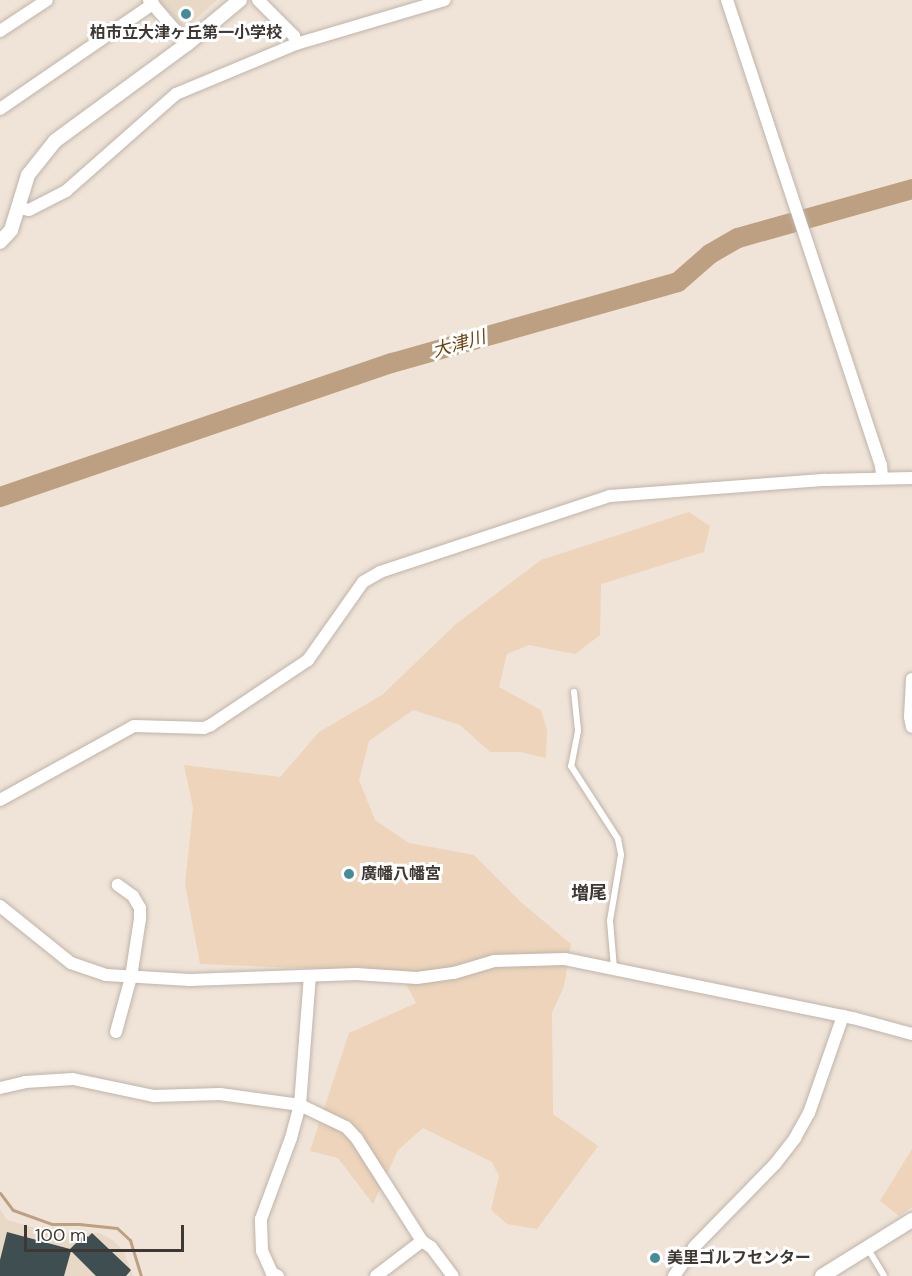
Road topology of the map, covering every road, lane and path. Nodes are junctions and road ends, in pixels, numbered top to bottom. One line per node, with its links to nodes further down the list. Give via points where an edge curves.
1 (47, 0): 7 (street)
2 (240, 0): 8 (street)
3 (258, 0): 9 (street, via 294,36)
4 (445, 0): 9 (street)
5 (727, 0): 13 (street)
6 (151, 2): 8 (street); 10 (street)
7 (0, 31)
8 (187, 44): 11 (street, via 55,141 28,175)
9 (296, 44): 11 (street, via 176,94 66,191 29,210)
10 (0, 109)
11 (18, 208): 12 (street, via 11,230)
12 (0, 242)
13 (882, 477): 14 (street); 18 (street, via 610,496 380,572 363,582 308,660 211,725 134,726)
14 (912, 478)
15 (912, 679): 17 (street)
16 (574, 693): 21 (lane, via 578,731 571,766 618,839 621,855 610,921)
17 (912, 727)
18 (0, 800)
19 (118, 885): 23 (street, via 133,896 140,908)
20 (0, 906): 23 (street, via 71,963 106,975)
21 (614, 969): 22 (street, via 580,960 531,959 494,961 435,977); 24 (street)
22 (310, 976): 23 (street, via 190,980); 28 (street)
23 (131, 977): 25 (street)
24 (843, 1016): 26 (street); 35 (street, via 809,1113 795,1138 775,1164 694,1246)
25 (116, 1032)
26 (912, 1034)
27 (0, 1088): 28 (street, via 73,1079 154,1096 220,1094)
28 (300, 1105): 30 (street, via 346,1127 357,1139); 32 (street, via 261,1219 262,1251 272,1273)
29 (912, 1220): 31 (street)
30 (422, 1241): 33 (street); 34 (street)
31 (868, 1248): 36 (street); 37 (lane)
32 (278, 1276)
33 (376, 1276)
34 (453, 1276)
35 (674, 1276)
36 (822, 1276)
37 (884, 1276)

